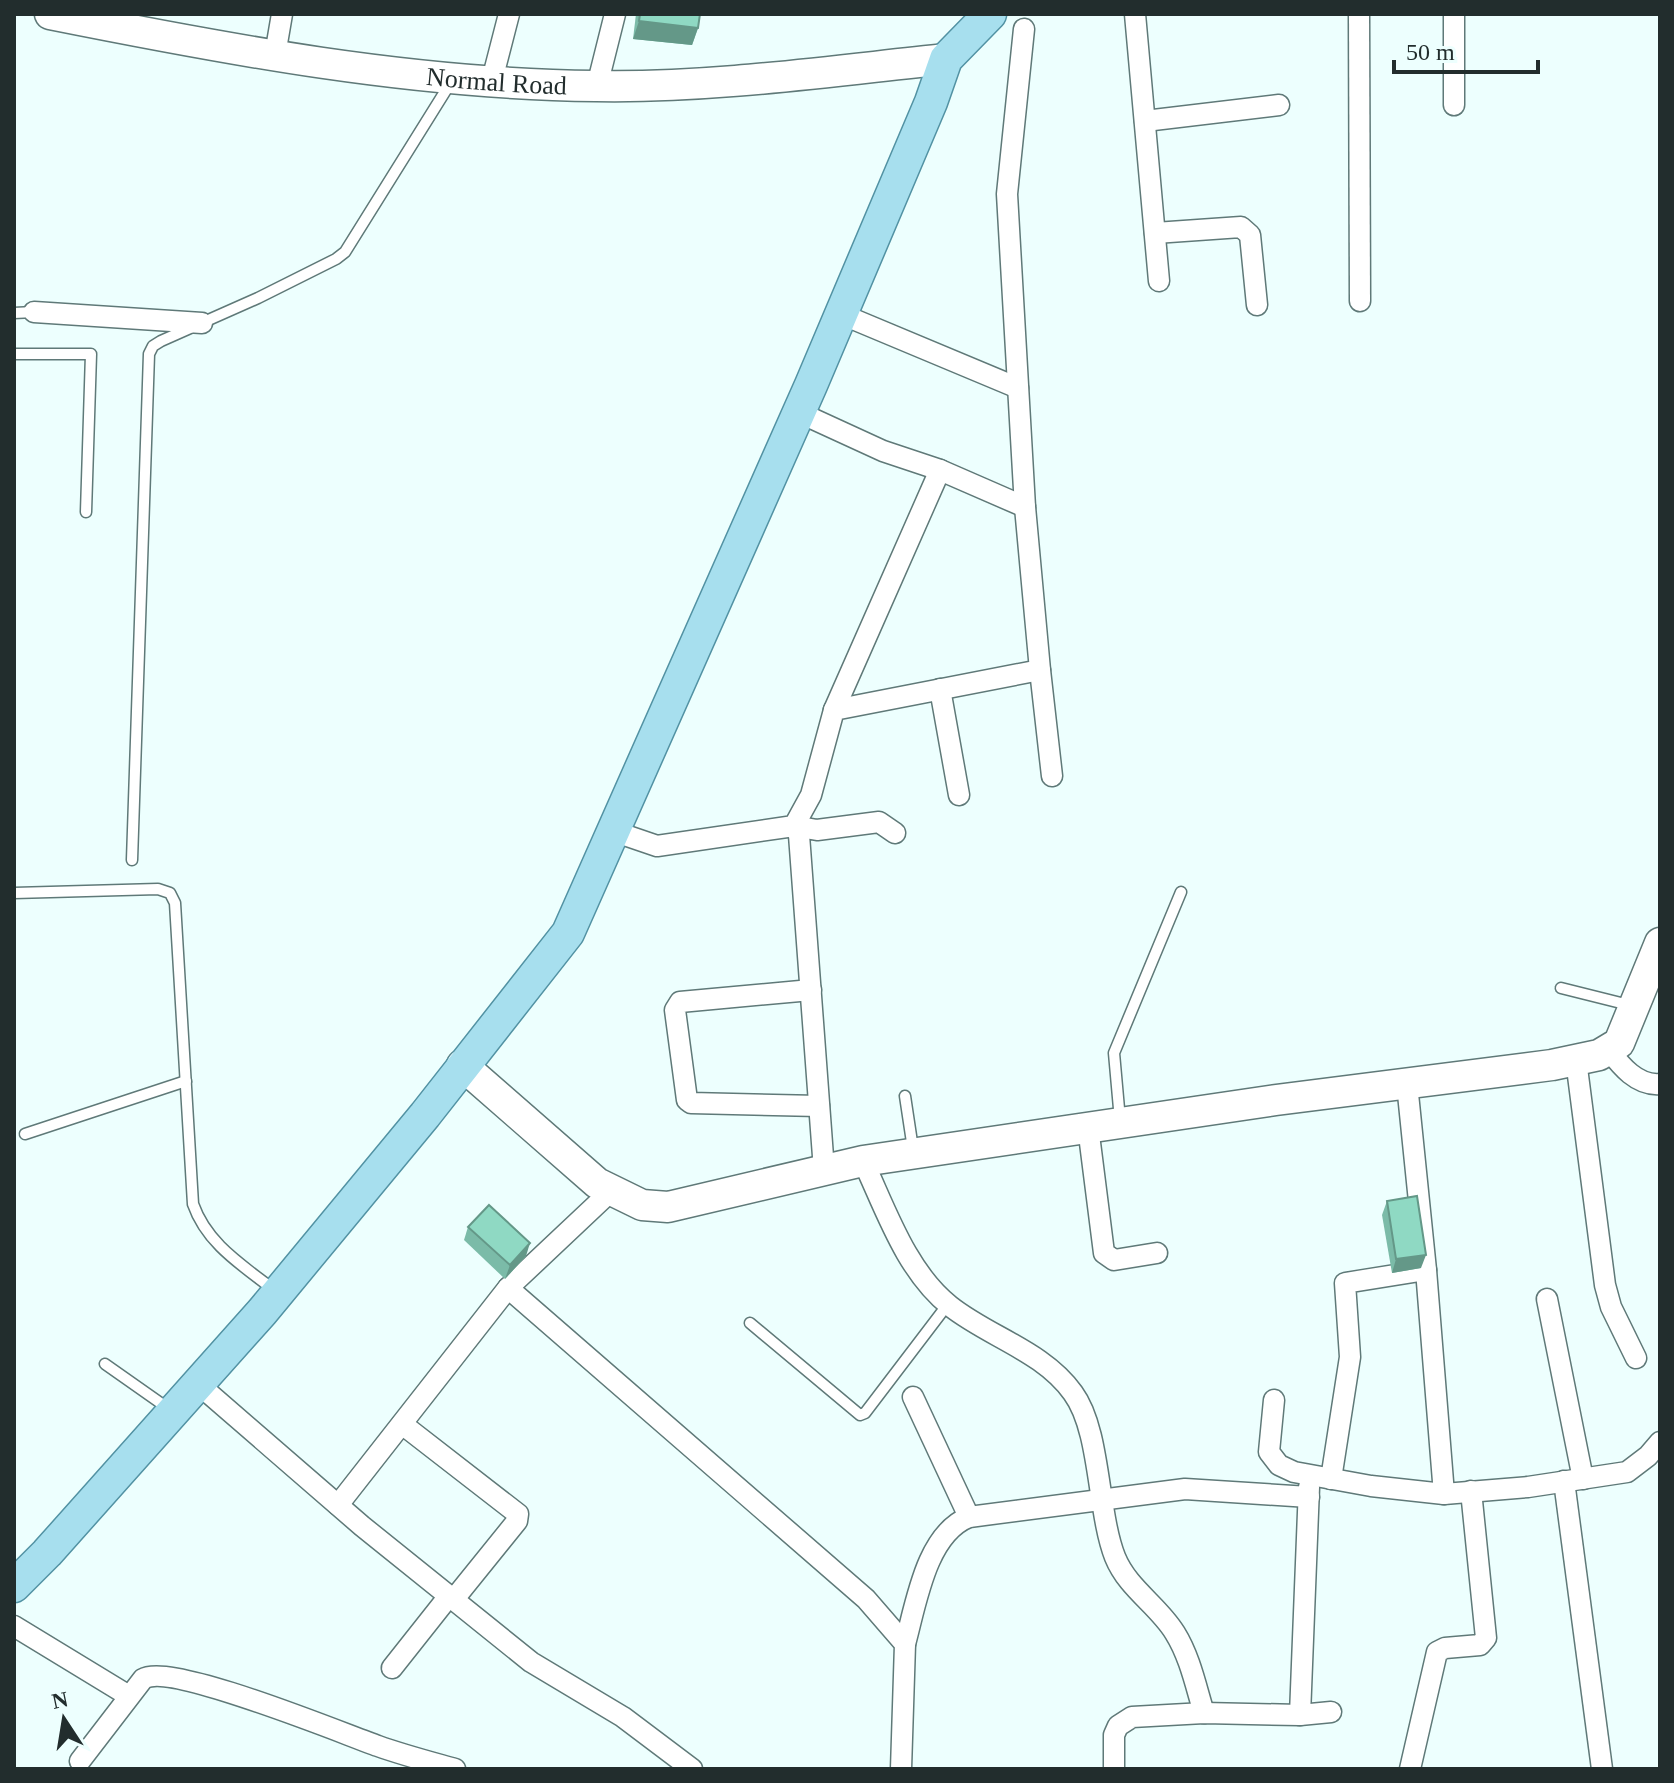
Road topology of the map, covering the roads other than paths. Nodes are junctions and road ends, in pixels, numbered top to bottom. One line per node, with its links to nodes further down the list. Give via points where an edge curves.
1 (50, 14): 10 (main road, Normal Road)
2 (282, 14): 10 (street)
3 (509, 14): 13 (street)
4 (615, 14): 14 (street)
5 (990, 14): 11 (main road)
6 (1135, 14): 17 (street)
7 (1359, 14): 20 (street)
8 (1454, 14): 16 (street)
9 (1024, 29): 26 (street, via 1007,194)
10 (275, 55): 12 (main road, Normal Road)
11 (946, 59): 14 (main road, Normal Road, via 736,81); 23 (main road)
12 (454, 77): 13 (main road, Normal Road); 24 (lane, via 345,252)
13 (492, 80): 14 (main road, Normal Road)
14 (597, 86)
15 (1279, 105): 17 (street)
16 (1454, 105)
17 (1145, 121): 18 (street)
18 (1155, 233): 19 (street); 21 (street, via 1246,230)
19 (1159, 281)
20 (1360, 301)
21 (1257, 305)
22 (24, 313): 24 (street)
23 (841, 314): 26 (street); 27 (main road)
24 (202, 323): 39 (lane, via 161,341 149,354)
25 (14, 354): 30 (lane, via 91,354)
26 (1018, 388): 29 (street)
27 (798, 412): 28 (street); 37 (main road)
28 (940, 470): 29 (street); 33 (street)
29 (1025, 507): 31 (street)
30 (86, 512)
31 (1040, 670): 32 (street); 34 (street)
32 (940, 689): 33 (street); 35 (street)
33 (834, 710): 36 (street, via 811,795)
34 (1052, 776)
35 (959, 795)
36 (794, 826): 37 (street, via 657,846); 38 (street, via 817,830 879,822); 44 (street, via 799,835)
37 (613, 831): 48 (main road, via 568,933)
38 (895, 833)
39 (132, 860)
40 (1181, 892): 54 (lane, via 1114,1053)
41 (14, 893): 49 (lane, via 170,893 175,903)
42 (1657, 960): 45 (main road)
43 (1561, 988): 45 (lane)
44 (811, 990): 53 (street); 53 (street, via 680,1002 675,1010 691,1103)
45 (1634, 1006): 46 (main road, via 1619,1043)
46 (1608, 1049): 47 (main road); 51 (street, via 1636,1078)
47 (1576, 1060): 50 (main road); 68 (street, via 1605,1285)
48 (462, 1065): 60 (main road); 64 (main road)
49 (186, 1081): 56 (lane); 64 (lane, via 193,1204 199,1221 219,1246)
50 (1407, 1084): 54 (main road); 62 (street)
51 (1660, 1084)
52 (905, 1096): 57 (lane)
53 (819, 1106): 59 (street)
54 (1120, 1122): 55 (main road)
55 (1088, 1127): 57 (main road); 61 (street, via 1104,1253 1114,1260)
56 (25, 1134)
57 (913, 1153): 58 (main road)
58 (863, 1161): 59 (main road); 66 (street, via 914,1263)
59 (824, 1170): 60 (main road, via 668,1207 642,1205)
60 (611, 1191): 63 (street)
61 (1157, 1253)
62 (1426, 1270): 77 (street, via 1345,1283 1350,1357); 80 (street)
63 (508, 1288): 74 (street); 88 (street, via 866,1599)
64 (277, 1293): 70 (main road)
65 (1547, 1299): 78 (street)
66 (948, 1304): 67 (lane, via 860,1415); 82 (street, via 1044,1364 1075,1395 1086,1421)
67 (750, 1323)
68 (1636, 1358)
69 (105, 1364): 73 (lane)
70 (197, 1383): 73 (main road); 83 (street)
71 (913, 1397): 84 (street)
72 (1274, 1400): 76 (street, via 1269,1452 1279,1465)
73 (172, 1411): 85 (main road)
74 (402, 1424): 83 (street); 86 (street, via 518,1514)
75 (1660, 1442): 78 (street, via 1627,1472)
76 (1310, 1475): 77 (street); 81 (street)
77 (1331, 1479): 80 (street)
78 (1574, 1480): 79 (street); 100 (street)
79 (1471, 1491): 80 (street); 99 (street, via 1486,1638 1480,1645 1437,1652)
80 (1444, 1494)
81 (1309, 1497): 82 (street, via 1185,1489); 93 (street)
82 (1101, 1500): 84 (street); 92 (street, via 1114,1556 1133,1588 1175,1633)
83 (338, 1505): 86 (street)
84 (969, 1517): 88 (street, via 944,1535 926,1567)
85 (14, 1586)
86 (451, 1598): 89 (street); 96 (street, via 531,1662 623,1717)
87 (14, 1626): 90 (street)
88 (905, 1644): 97 (street)
89 (392, 1668)
90 (129, 1696): 94 (street); 95 (street, via 143,1679 157,1675 236,1694)
91 (1331, 1712): 93 (street)
92 (1204, 1713): 93 (street); 98 (street, via 1132,1717 1114,1735)
93 (1300, 1715)
94 (80, 1761)
95 (455, 1769)
96 (692, 1769)
97 (901, 1769)
98 (1114, 1769)
99 (1410, 1769)
100 (1602, 1769)

